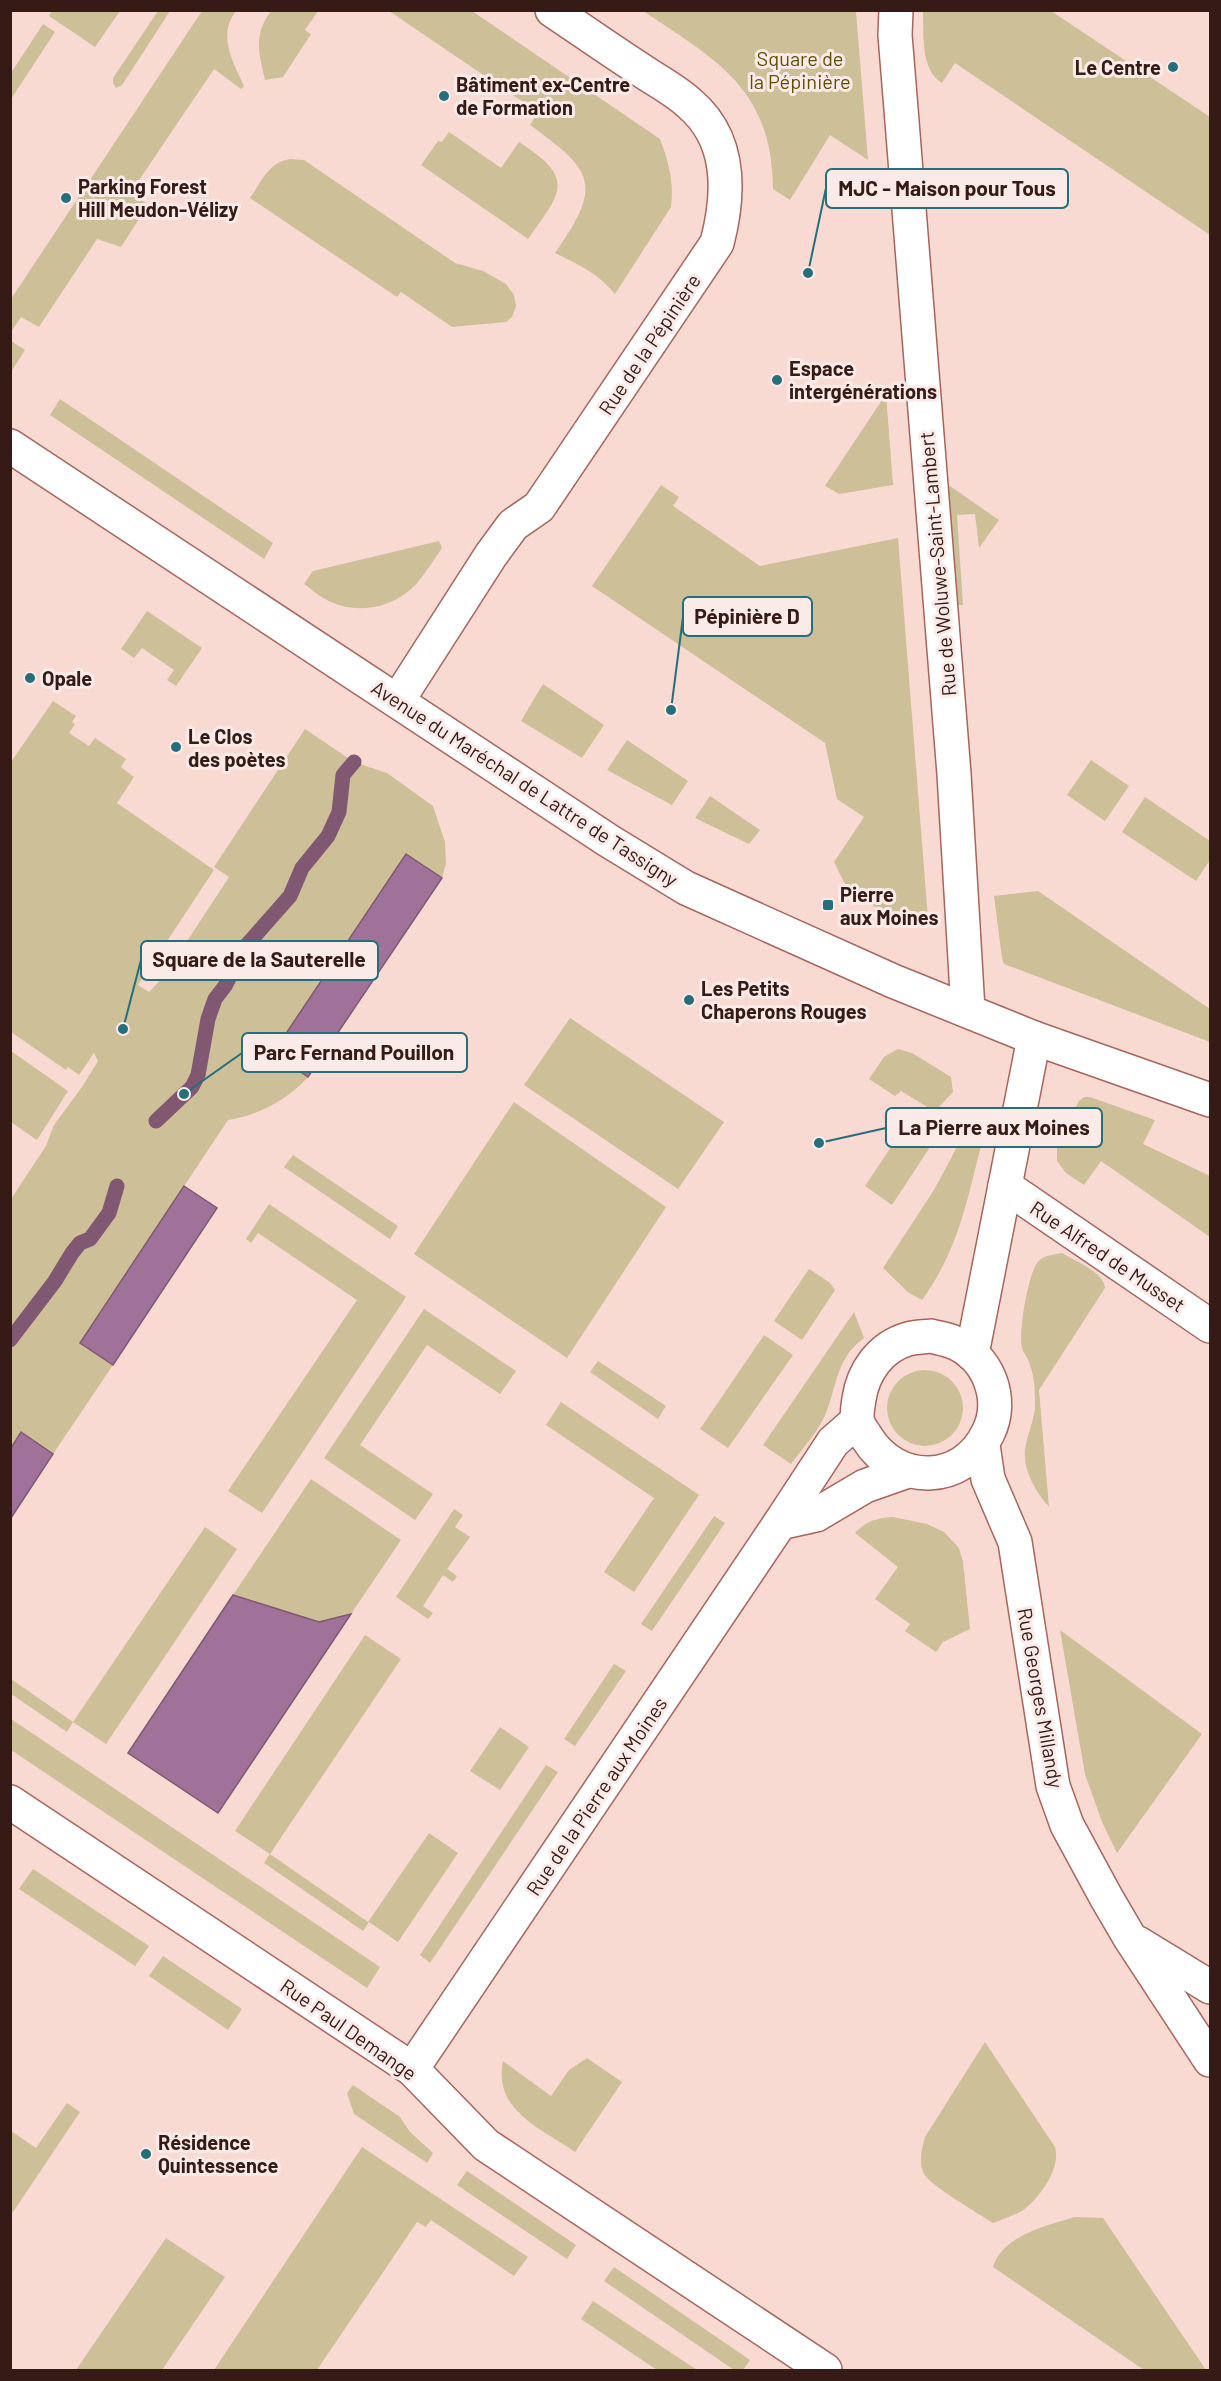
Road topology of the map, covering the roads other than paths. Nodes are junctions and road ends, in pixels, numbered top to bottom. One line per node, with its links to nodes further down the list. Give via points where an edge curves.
1 (552, 10): 4 (street, Rue de la Pépinière, via 689,103 709,123 727,180 722,223 717,243 552,489 539,507 513,525 496,548)
2 (896, 23): 5 (street, Rue de Woluwe-Saint-Lambert, via 954,774)
3 (10, 446): 4 (street, Avenue du Maréchal de Lattre de Tassigny)
4 (398, 700): 5 (street, Avenue du Maréchal de Lattre de Tassigny, via 599,835 686,888 893,981)
5 (968, 1010): 6 (street, Avenue du Maréchal de Lattre de Tassigny)
6 (1034, 1038): 7 (street, Avenue du Maréchal de Lattre de Tassigny); 8 (street)
7 (1210, 1100)
8 (1005, 1186): 9 (street, Rue Alfred de Musset); 10 (street)
9 (1210, 1326)
10 (972, 1354): 11 (street, via 953,1342 931,1336 908,1339 888,1349 872,1365 861,1385); 12 (street, via 993,1387 992,1427)
11 (857, 1421): 13 (street, via 873,1448); 14 (street, Rue de la Pierre aux Moines, via 833,1442)
12 (983, 1445): 13 (street, via 950,1470 929,1474); 16 (street, Rue Georges Millandy, via 988,1479 1015,1542 1053,1786 1067,1825)
13 (908, 1471): 14 (street, via 865,1486 816,1515)
14 (780, 1523): 19 (street, Rue de la Pierre aux Moines)
15 (10, 1802): 19 (street, Rue Paul Demange)
16 (1130, 1938): 17 (street); 18 (street, Rue Georges Millandy)
17 (1210, 1987)
18 (1210, 2060)
19 (412, 2069): 20 (street, Rue Paul Demange, via 486,2145)
20 (825, 2370)

